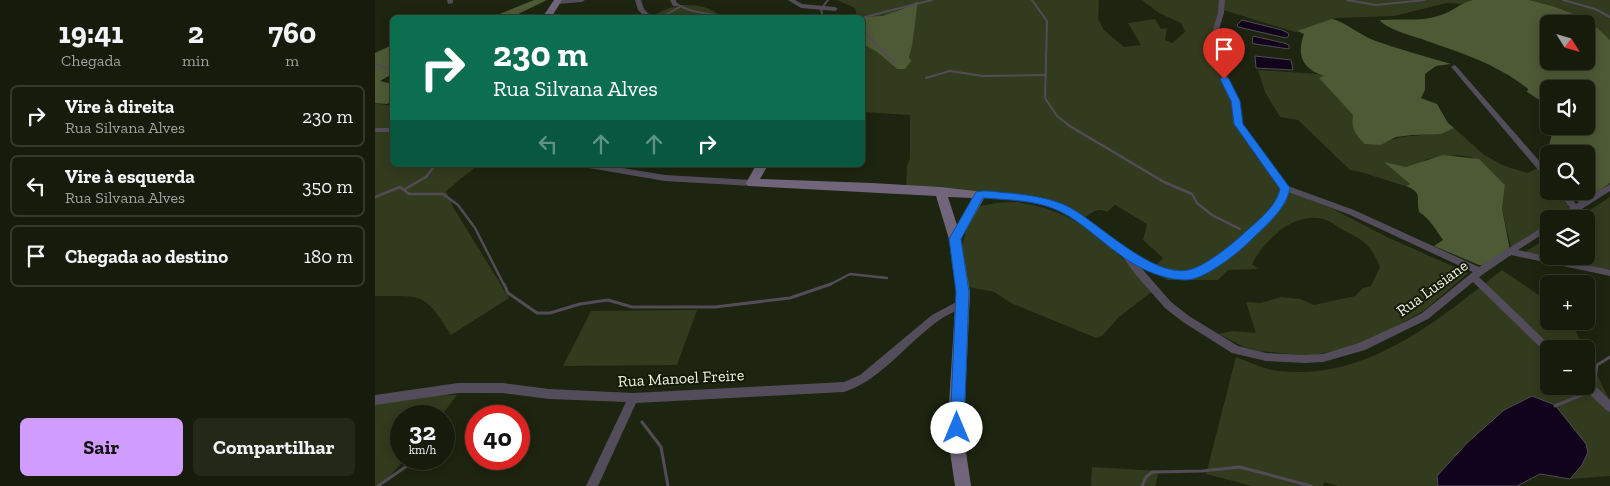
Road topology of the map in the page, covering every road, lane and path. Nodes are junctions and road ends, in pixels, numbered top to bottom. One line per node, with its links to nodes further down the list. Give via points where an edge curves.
1 (582, 0): 5 (street)
2 (638, 0): 8 (street)
3 (791, 0): 6 (street, via 801,6)
4 (1222, 0): 17 (street, via 1213,38 1215,57 1234,96 1239,124)
5 (558, 1): 7 (street)
6 (835, 9)
7 (548, 15)
8 (647, 15)
9 (1454, 67): 14 (street)
10 (375, 130): 11 (street)
11 (390, 130)
12 (601, 167): 15 (street, via 665,178)
13 (761, 167): 15 (street)
14 (1540, 167)
15 (752, 183): 18 (street)
16 (1610, 187): 21 (street)
17 (1285, 188): 27 (street, via 1283,200 1263,222 1241,243 1203,269 1187,275 1171,274); 30 (street, via 1351,212)
18 (940, 191): 19 (street); 23 (street)
19 (980, 195): 24 (street); 27 (street, via 1052,204 1090,225)
20 (1568, 200): 21 (street)
21 (1575, 208): 22 (street)
22 (1572, 210)
23 (945, 211): 24 (street); 26 (street)
24 (970, 211): 26 (street)
25 (1540, 232): 28 (street, Rua Lusiane)
26 (955, 239): 31 (street, via 963,292)
27 (1124, 252): 30 (street, Rua Lusiane, via 1159,296 1186,319 1236,350 1291,360 1323,358 1377,341 1425,316)
28 (1510, 252): 29 (street); 30 (street, Rua Lusiane)
29 (1610, 273)
30 (1477, 274): 32 (street)
31 (961, 303): 34 (street, Rua Manoel Freire, via 935,318 850,386); 38 (street, via 957,428)
32 (1540, 340)
33 (1595, 393): 36 (street)
34 (633, 398): 35 (street, Rua Manoel Freire, via 458,388); 37 (street)
35 (375, 400)
36 (1610, 407)
37 (592, 486)
38 (963, 486)

